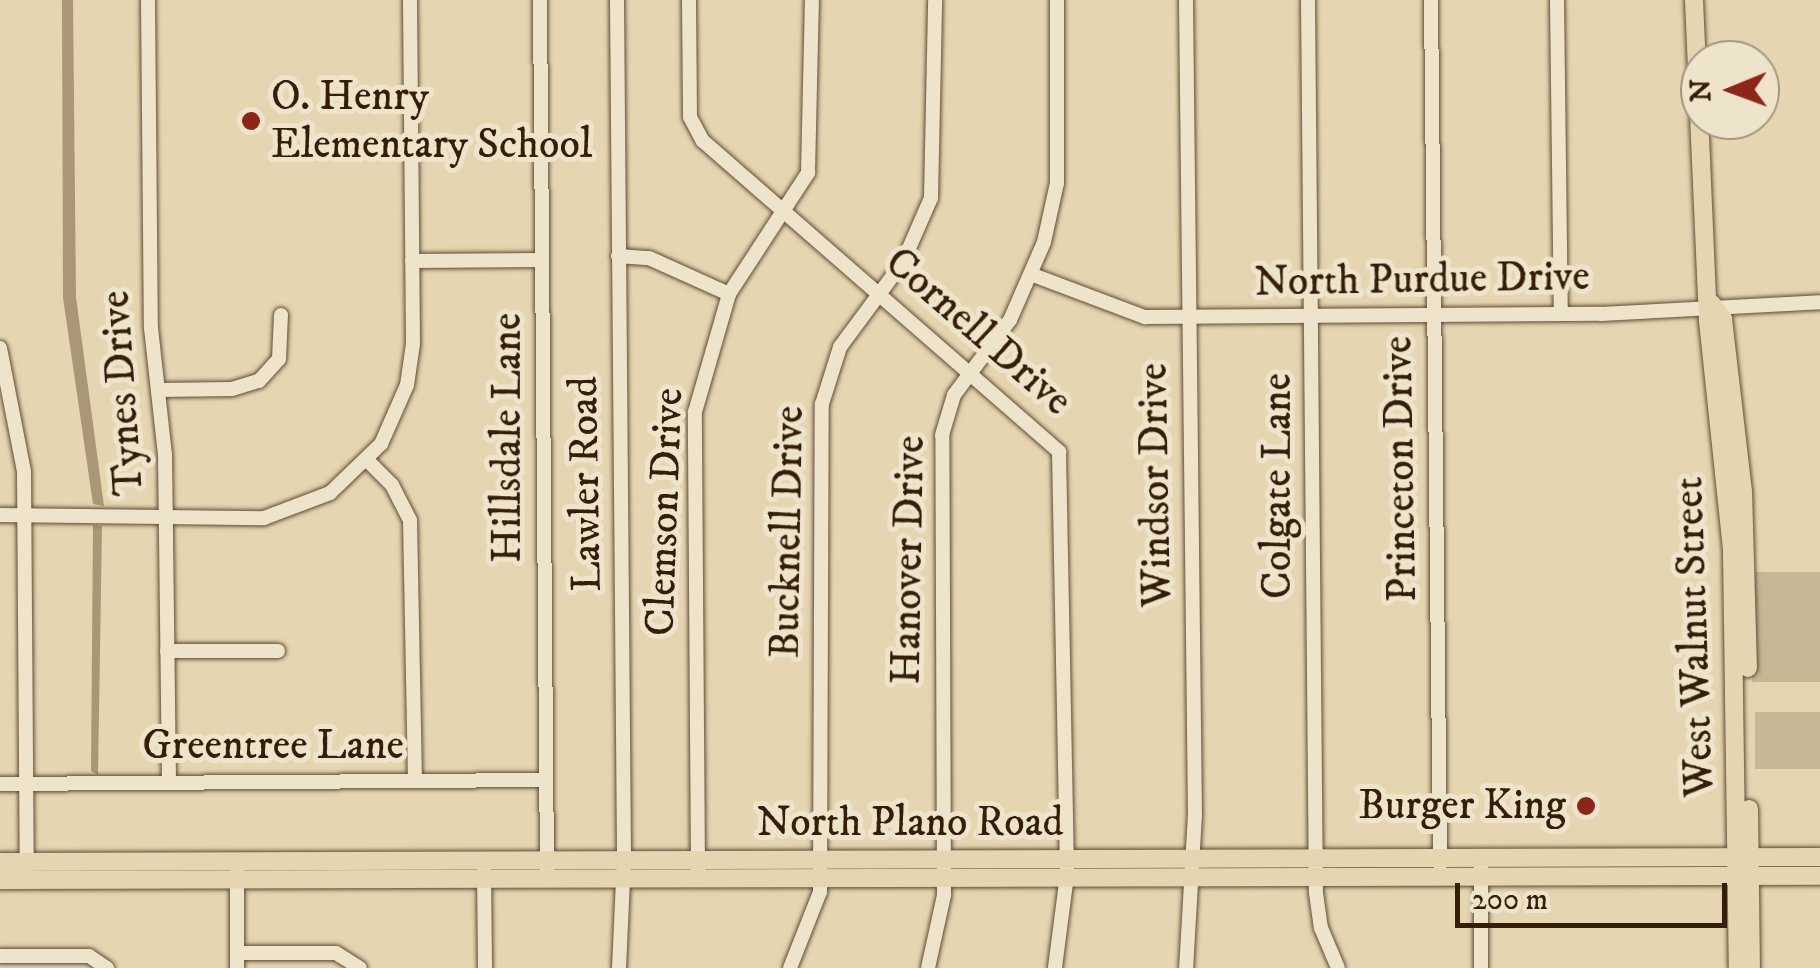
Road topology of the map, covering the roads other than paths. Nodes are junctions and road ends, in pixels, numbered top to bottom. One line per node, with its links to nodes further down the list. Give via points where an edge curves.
1 (148, 0): 30 (street, Tynes Drive, via 151,328)
2 (410, 0): 17 (street)
3 (540, 0): 16 (street, Hillsdale Lane)
4 (617, 0): 15 (street, Lawler Road)
5 (689, 0): 14 (street, Cornell Drive, via 692,127)
6 (812, 0): 14 (street, Clemson Drive, via 813,154)
7 (934, 0): 19 (street, Bucknell Drive, via 931,198 903,262)
8 (1057, 0): 18 (street, Hanover Drive, via 1057,183)
9 (1186, 0): 27 (street, Windsor Drive)
10 (1308, 0): 26 (street, Colgate Lane)
11 (1431, 0): 25 (street, Princeton Drive)
12 (1556, 0): 23 (street)
13 (1694, 0): 22 (main road, West Walnut Street, via 1698,153)
14 (785, 212): 19 (street, Cornell Drive); 20 (street, Clemson Drive)
15 (618, 256): 20 (street, via 649,258); 45 (street, Lawler Road)
16 (542, 260): 17 (street); 38 (street, Hillsdale Lane)
17 (412, 261): 31 (street, via 407,384)
18 (1033, 275): 27 (street, North Purdue Drive, via 1116,311); 29 (street, Hanover Drive, via 1010,320)
19 (879, 290): 29 (street, Cornell Drive); 48 (street, Bucknell Drive, via 840,348 819,434)
20 (729, 294): 46 (street, Clemson Drive, via 696,412)
21 (1820, 302): 22 (street, North Purdue Drive)
22 (1712, 304): 23 (street, North Purdue Drive); 55 (main road, West Walnut Street, via 1708,321 1732,551)
23 (1560, 314): 25 (street, North Purdue Drive)
24 (281, 315): 30 (street, via 280,359 259,381 232,389)
25 (1434, 315): 26 (street, North Purdue Drive); 53 (street, Princeton Drive)
26 (1312, 316): 27 (street, North Purdue Drive); 52 (street, Colgate Lane)
27 (1189, 318): 51 (street, Windsor Drive)
28 (0, 348): 33 (street, via 18,414)
29 (971, 370): 49 (street, Hanover Drive, via 946,413 942,435); 50 (street, Cornell Drive, via 1051,439 1063,467)
30 (158, 390): 34 (street, Tynes Drive)
31 (367, 460): 34 (street, via 330,493 287,512); 37 (street, via 392,485 410,520)
32 (0, 515): 33 (street)
33 (26, 515): 34 (street); 41 (street)
34 (166, 521): 35 (street, Tynes Drive)
35 (167, 651): 36 (street); 39 (street, Tynes Drive)
36 (278, 651)
37 (415, 780): 38 (street, Greentree Lane); 39 (street, Greentree Lane)
38 (546, 780): 47 (street, Hillsdale Lane)
39 (169, 782): 41 (street, Greentree Lane)
40 (0, 784): 41 (street, Greentree Lane)
41 (27, 784): 58 (street)
42 (1607, 857): 54 (main road, North Plano Road); 55 (main road, North Plano Road); 59 (main road, via 1600,867); 60 (main road)
43 (1820, 857): 55 (main road, North Plano Road)
44 (0, 862): 58 (main road, North Plano Road)
45 (624, 866): 46 (main road, North Plano Road); 47 (main road, North Plano Road); 68 (street, Lawler Road)
46 (698, 866): 48 (main road, North Plano Road)
47 (547, 867): 56 (main road, North Plano Road)
48 (820, 867): 49 (main road, North Plano Road); 69 (street, Bucknell Drive, via 815,916)
49 (943, 867): 50 (main road, North Plano Road); 70 (street, Hanover Drive, via 939,933)
50 (1067, 867): 51 (main road, North Plano Road); 71 (street, Cornell Drive)
51 (1194, 867): 52 (main road, North Plano Road); 72 (street, Windsor Drive)
52 (1316, 867): 53 (main road, North Plano Road); 73 (street, Colgate Lane, via 1321,928)
53 (1440, 867): 54 (main road, North Plano Road)
54 (1480, 867): 59 (main road, North Plano Road); 74 (street)
55 (1744, 867): 60 (main road, North Plano Road); 61 (main road); 75 (main road, West Walnut Street); 76 (main road)
56 (484, 868): 57 (main road, North Plano Road); 67 (street)
57 (237, 869): 58 (main road, North Plano Road); 64 (street)
58 (27, 871): 62 (main road, North Plano Road)
59 (1554, 876): 60 (main road, North Plano Road)
60 (1622, 876)
61 (1820, 876)
62 (0, 880)
63 (0, 956): 65 (street, via 89,956)
64 (237, 961): 66 (street, via 336,953)
65 (105, 965)
66 (360, 968)
67 (485, 968)
68 (619, 968)
69 (790, 968)
70 (928, 968)
71 (1056, 968)
72 (1186, 968)
73 (1338, 968)
74 (1481, 968)
75 (1738, 968)
76 (1751, 968)

